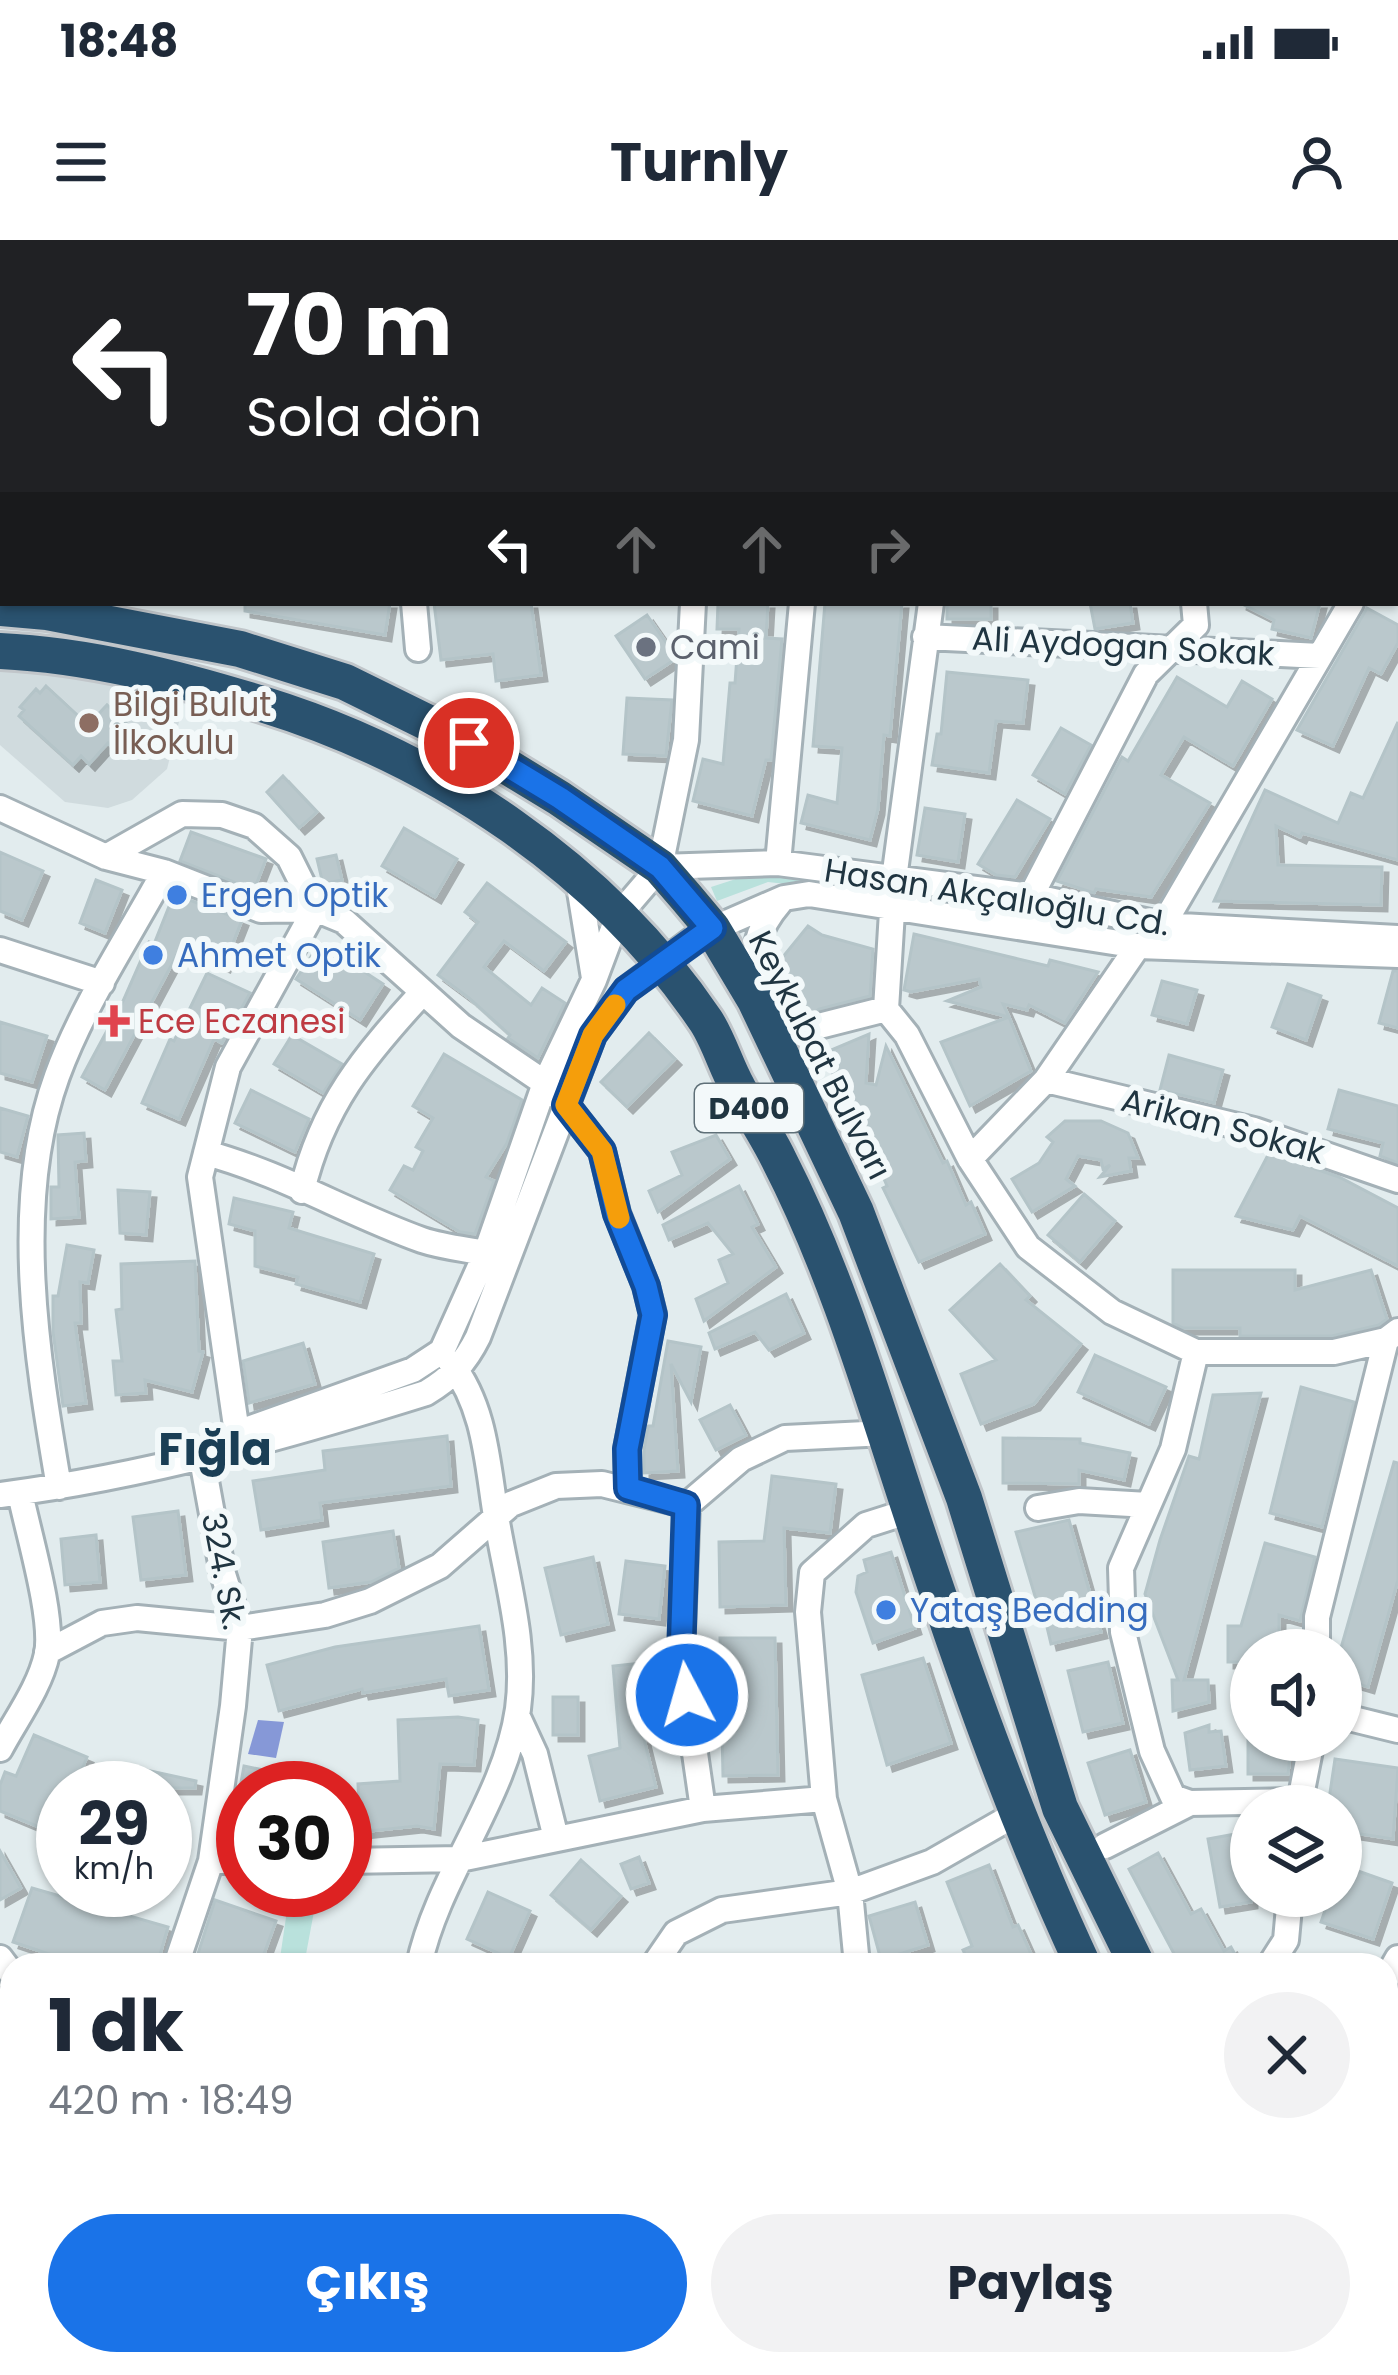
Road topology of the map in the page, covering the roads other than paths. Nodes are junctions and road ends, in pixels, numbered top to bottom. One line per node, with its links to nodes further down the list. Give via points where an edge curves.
1 (414, 606): 10 (street)
2 (693, 606): 16 (street, via 686,740)
3 (802, 606): 15 (street)
4 (931, 606): 8 (street)
5 (1194, 606): 9 (street, via 1196,625)
6 (1350, 606): 12 (street)
7 (0, 608): 16 (highway, Keykubat Bulvarı / D400, via 240,649 345,682 469,743)
8 (926, 637): 9 (street, Ali Aydogan Sokak); 19 (street)
9 (1171, 647): 12 (street, Ali Aydogan Sokak); 20 (street, via 1146,674)
10 (418, 649)
11 (0, 651): 18 (highway, D400, via 143,672 358,737 526,835)
12 (1320, 656): 25 (street)
13 (0, 808): 14 (street)
14 (106, 857): 17 (street); 22 (street, via 182,814 222,815 254,826 289,857)
15 (778, 863): 16 (street, Hasan Akçalıoğlu Cd.); 19 (street, Hasan Akçalıoğlu Cd.)
16 (660, 867): 24 (street); 26 (highway, Keykubat Bulvarı / D400)
17 (164, 872): 22 (street, via 261,910); 32 (street)
18 (578, 879): 24 (highway, D400); 31 (street)
19 (894, 879): 20 (street, Hasan Akçalıoğlu Cd.); 23 (street)
20 (1031, 896): 25 (street, Hasan Akçalıoğlu Cd.)
21 (784, 898): 23 (street, Hasan Akçalıoğlu Cd., via 809,894); 26 (street, Hasan Akçalıoğlu Cd.); 34 (street, via 760,925)
22 (315, 909): 33 (street, via 344,921); 40 (street, via 228,1066)
23 (893, 909): 28 (street, Hasan Akçalıoğlu Cd.); 35 (street)
24 (618, 916): 30 (highway, D400); 31 (street)
25 (1162, 926): 27 (street, Hasan Akçalıoğlu Cd.)
26 (712, 928): 30 (street, Hasan Akçalıoğlu Cd.); 34 (highway, Keykubat Bulvarı / D400)
27 (1395, 936): 28 (street, Hasan Akçalıoğlu Cd.)
28 (1138, 946): 37 (street)
29 (0, 950): 32 (street)
30 (661, 964): 39 (street, Hasan Akçalıoğlu Cd., via 626,990 593,1035); 49 (highway, D400, via 708,1024 780,1161)
31 (594, 980): 38 (street)
32 (102, 982): 51 (street, via 57,1075 36,1150 35,1300)
33 (422, 993): 38 (street); 43 (street, via 352,1072 311,1151)
34 (754, 1000): 84 (highway, Keykubat Bulvarı / D400, via 856,1212 964,1498 1060,1808)
35 (886, 1009): 36 (street); 41 (street)
36 (823, 1025)
37 (1046, 1080): 41 (street); 42 (street, Arikan Sokak, via 1254,1130)
38 (545, 1083): 39 (street); 44 (street)
39 (566, 1105): 47 (street, Hasan Akçalıoğlu Cd., via 478,1337); 52 (street, via 602,1151 653,1315 627,1449)
40 (206, 1153): 43 (street); 48 (street, via 200,1177)
41 (970, 1159): 46 (street, via 1028,1247 1112,1312)
42 (1398, 1180)
43 (302, 1191): 44 (street, via 426,1241)
44 (486, 1253): 47 (street)
45 (1392, 1336): 46 (street, via 1334,1352); 60 (street)
46 (1196, 1352): 55 (street, via 1173,1449)
47 (450, 1361): 48 (street); 50 (street, via 427,1393); 58 (street, via 483,1432)
48 (237, 1433): 50 (street)
49 (886, 1433): 54 (street, via 785,1438 741,1459); 57 (highway, D400)
50 (202, 1459): 51 (street); 59 (street, 324. Sk.)
51 (59, 1486): 53 (street)
52 (628, 1488): 54 (street); 58 (street, via 556,1486)
53 (10, 1494): 61 (street)
54 (686, 1505): 69 (street, via 681,1656)
55 (1148, 1505): 56 (street); 67 (street, via 1120,1568 1124,1632 1152,1751 1173,1797)
56 (1038, 1508)
57 (910, 1510): 66 (street, via 866,1526 812,1573 808,1612); 70 (highway, D400)
58 (496, 1515): 59 (street, via 440,1567 370,1600); 62 (street, via 516,1624)
59 (240, 1628): 61 (street, via 119,1620); 74 (street, 324. Sk.)
60 (1317, 1629)
61 (47, 1652): 65 (street)
62 (517, 1715): 71 (street); 73 (street)
63 (1362, 1721): 64 (street)
64 (1398, 1730)
65 (0, 1749)
66 (824, 1799): 69 (street); 77 (street)
67 (1190, 1804): 68 (street); 72 (street)
68 (1230, 1804)
69 (703, 1809): 71 (street)
70 (1016, 1814): 77 (street, via 932,1862); 83 (highway, D400)
71 (556, 1838): 73 (street)
72 (1105, 1846)
73 (460, 1859): 76 (street); 80 (street)
74 (211, 1861): 75 (street); 79 (street, 324. Sk.)
75 (216, 1861)
76 (372, 1861)
77 (850, 1892): 81 (street, via 722,1910 676,1933); 82 (street)
78 (1289, 1917): 85 (street)
79 (180, 1953)
80 (422, 1953)
81 (662, 1953)
82 (856, 1953)
83 (1077, 1953)
84 (1131, 1953)
85 (1278, 1953)

